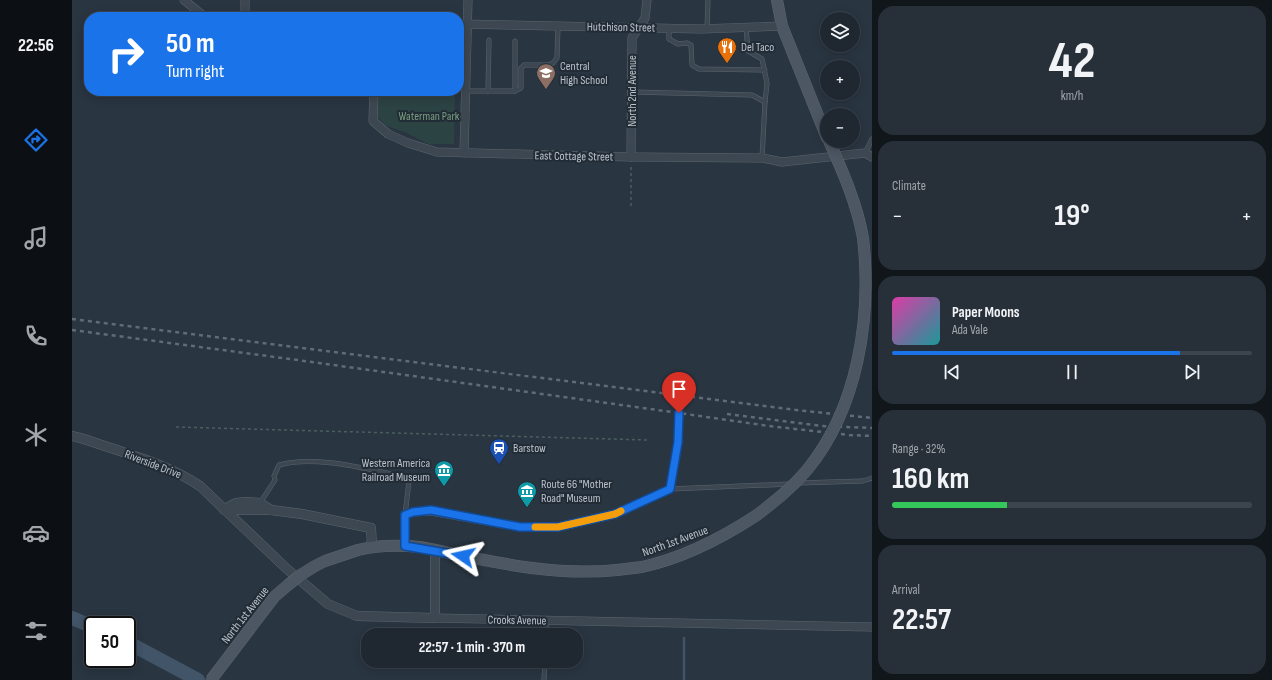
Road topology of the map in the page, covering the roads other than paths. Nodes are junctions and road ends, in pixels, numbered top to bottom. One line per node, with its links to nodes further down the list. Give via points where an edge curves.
1 (184, 0): 7 (street)
2 (245, 0): 8 (street)
3 (468, 0): 9 (street)
4 (647, 0): 13 (street, North 2nd Avenue, via 645,18)
5 (708, 0): 15 (lane)
6 (777, 0): 12 (main road)
7 (199, 12)
8 (245, 12)
9 (464, 19)
10 (464, 24): 11 (street, Hutchison Street)
11 (558, 26): 13 (street, Hutchison Street); 23 (lane, via 557,58 548,65 524,65 521,68 521,88)
12 (782, 26): 16 (street, Hutchison Street); 27 (main road)
13 (638, 28): 14 (street, Hutchison Street); 24 (street, North 2nd Avenue, via 632,38)
14 (669, 28): 15 (street, Hutchison Street); 20 (lane, via 670,39 678,44 691,45 692,65 699,69)
15 (707, 28): 16 (street, Hutchison Street)
16 (746, 28): 20 (lane, via 748,50 762,59)
17 (489, 40): 22 (lane)
18 (515, 41): 23 (lane)
19 (464, 46): 21 (street)
20 (764, 70): 26 (lane, via 767,83)
21 (466, 91): 22 (lane); 30 (street)
22 (488, 91): 23 (lane)
23 (515, 91)
24 (631, 92): 26 (lane, via 752,95); 32 (street, North 2nd Avenue)
25 (374, 96): 30 (street, East Cottage Street, via 373,121 388,134 437,152)
26 (765, 102): 33 (lane)
27 (820, 121)
28 (872, 139): 31 (lane)
29 (831, 148): 44 (main road, North 1st Avenue, bridge, via 847,181 866,250 866,323 862,351 840,417 828,440 795,483 783,495 733,531 670,559 640,567 576,572 548,570)
30 (464, 153): 32 (street, East Cottage Street)
31 (868, 155): 33 (street, East Cottage Street, via 782,162)
32 (631, 157): 33 (street, East Cottage Street)
33 (762, 158)
34 (687, 385): 37 (lane, via 679,413 678,442)
35 (72, 436): 39 (street, Riverside Drive, via 172,469 200,486)
36 (872, 478): 37 (lane, via 863,481)
37 (670, 489): 41 (street, via 615,514 558,527 520,527 431,510)
38 (260, 502): 39 (street, via 236,503); 40 (street); 41 (lane, via 275,480 279,465 290,462 332,463 402,476 409,481)
39 (224, 510): 40 (street); 45 (street, Crooks Avenue, via 328,604 358,616)
40 (271, 510): 42 (street, via 371,528)
41 (405, 515): 43 (street)
42 (372, 546): 43 (main road, North 1st Avenue); 50 (main road, North 1st Avenue, bridge, via 325,561 288,585 274,598)
43 (405, 546): 44 (main road, North 1st Avenue)
44 (435, 550): 45 (street)
45 (435, 618): 46 (street, Crooks Avenue)
46 (547, 620): 47 (street, Crooks Avenue); 48 (lane)
47 (872, 627)
48 (546, 628)
49 (545, 668): 51 (lane)
50 (211, 680)
51 (544, 680)

